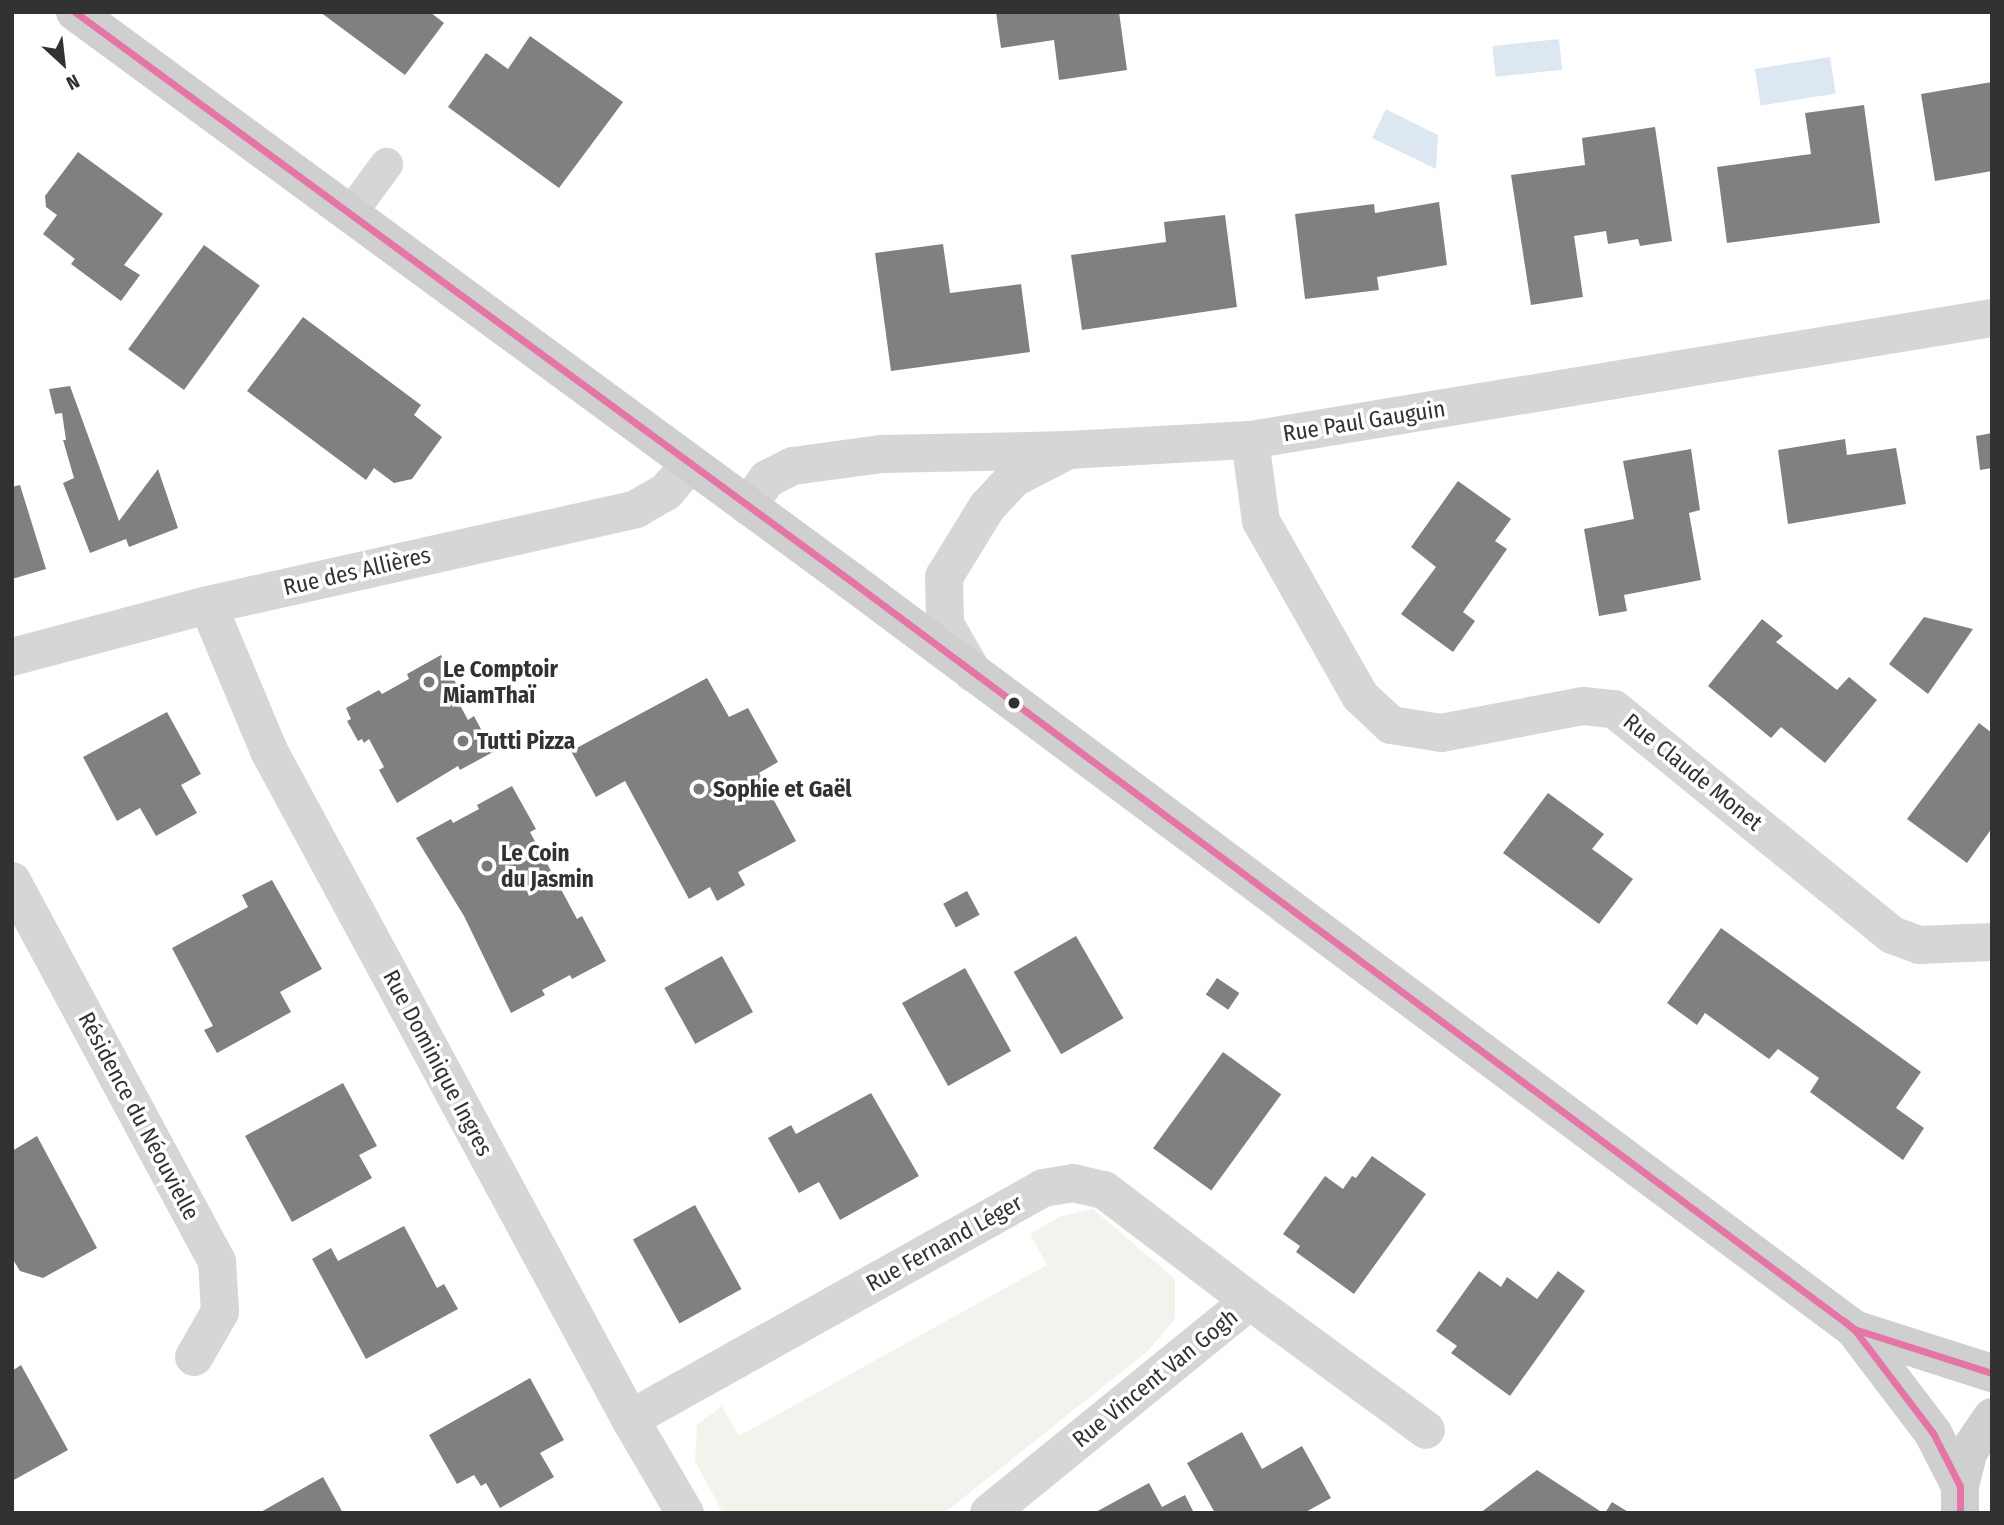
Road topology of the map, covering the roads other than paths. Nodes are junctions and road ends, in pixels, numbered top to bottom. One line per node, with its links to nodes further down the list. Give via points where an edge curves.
1 (75, 12): 3 (main road)
2 (386, 164): 3 (lane)
3 (350, 213): 7 (main road)
4 (1992, 318): 5 (street, Rue Paul Gauguin)
5 (1250, 440): 6 (street, Rue Paul Gauguin); 13 (street, Rue Claude Monet, via 1261,521 1360,696 1391,725 1441,733 1583,706 1614,709 1892,935 1919,945)
6 (1069, 450): 8 (street, Rue Paul Gauguin, via 882,454 793,466 767,479); 11 (street, via 1014,478 987,507 944,577 945,624)
7 (689, 465): 8 (main road); 9 (street, Rue des Allières, via 666,492 636,509)
8 (748, 506): 11 (main road)
9 (208, 605): 10 (street, Rue des Allières); 19 (street, Rue Dominique Ingres, via 269,751)
10 (12, 657)
11 (973, 673): 15 (main road)
12 (12, 881): 16 (street, Résidence du Néouvielle, via 217,1261 220,1312)
13 (1992, 942)
14 (1250, 1301): 19 (street, Rue Fernand Léger, via 1104,1189 1063,1184 1043,1188); 20 (street, Rue Vincent Van Gogh); 23 (street, Rue Vincent Van Gogh)
15 (1854, 1329): 17 (main road); 21 (main road, via 1933,1433)
16 (194, 1357)
17 (1992, 1373)
18 (1992, 1417): 21 (main road, via 1969,1451)
19 (630, 1419): 22 (street, Rue Dominique Ingres)
20 (1426, 1430)
21 (1960, 1499)
22 (685, 1513)
23 (989, 1513)

